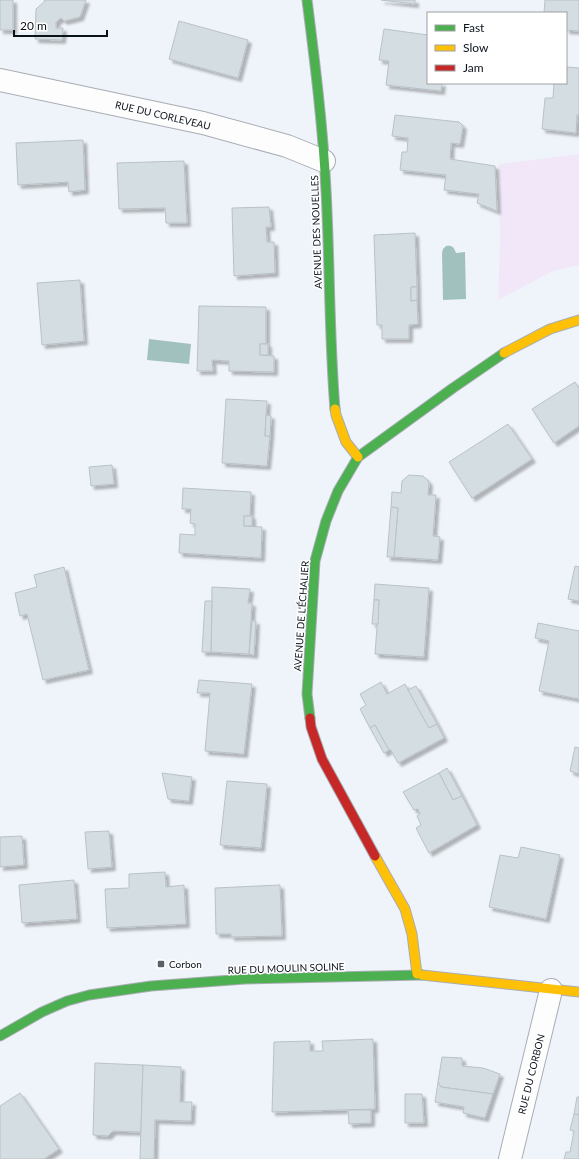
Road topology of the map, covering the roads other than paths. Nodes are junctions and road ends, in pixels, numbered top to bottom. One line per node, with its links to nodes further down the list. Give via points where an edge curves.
1 (307, 0): 3 (street, AVENUE DES NOUELLES)
2 (0, 80): 3 (street, RUE DU CORLEVEAU, via 203,123 286,146)
3 (324, 161): 5 (street, AVENUE DES NOUELLES, via 336,415 346,442)
4 (579, 320): 5 (street, AVENUE DE L'ÉCHALIER, via 550,329 504,353)
5 (358, 458): 6 (street, AVENUE DE L'ÉCHALIER, via 338,491 326,521 315,561 307,694 311,727 322,759 405,909 412,934)
6 (417, 974): 7 (street, RUE DU MOULIN SOLINE); 9 (street, RUE DU MOULIN SOLINE, via 245,979 151,986 89,995 67,1001)
7 (551, 990): 8 (street, RUE DU MOULIN SOLINE); 10 (street, RUE DU CORBON)
8 (579, 992)
9 (1, 1033)
10 (510, 1159)

